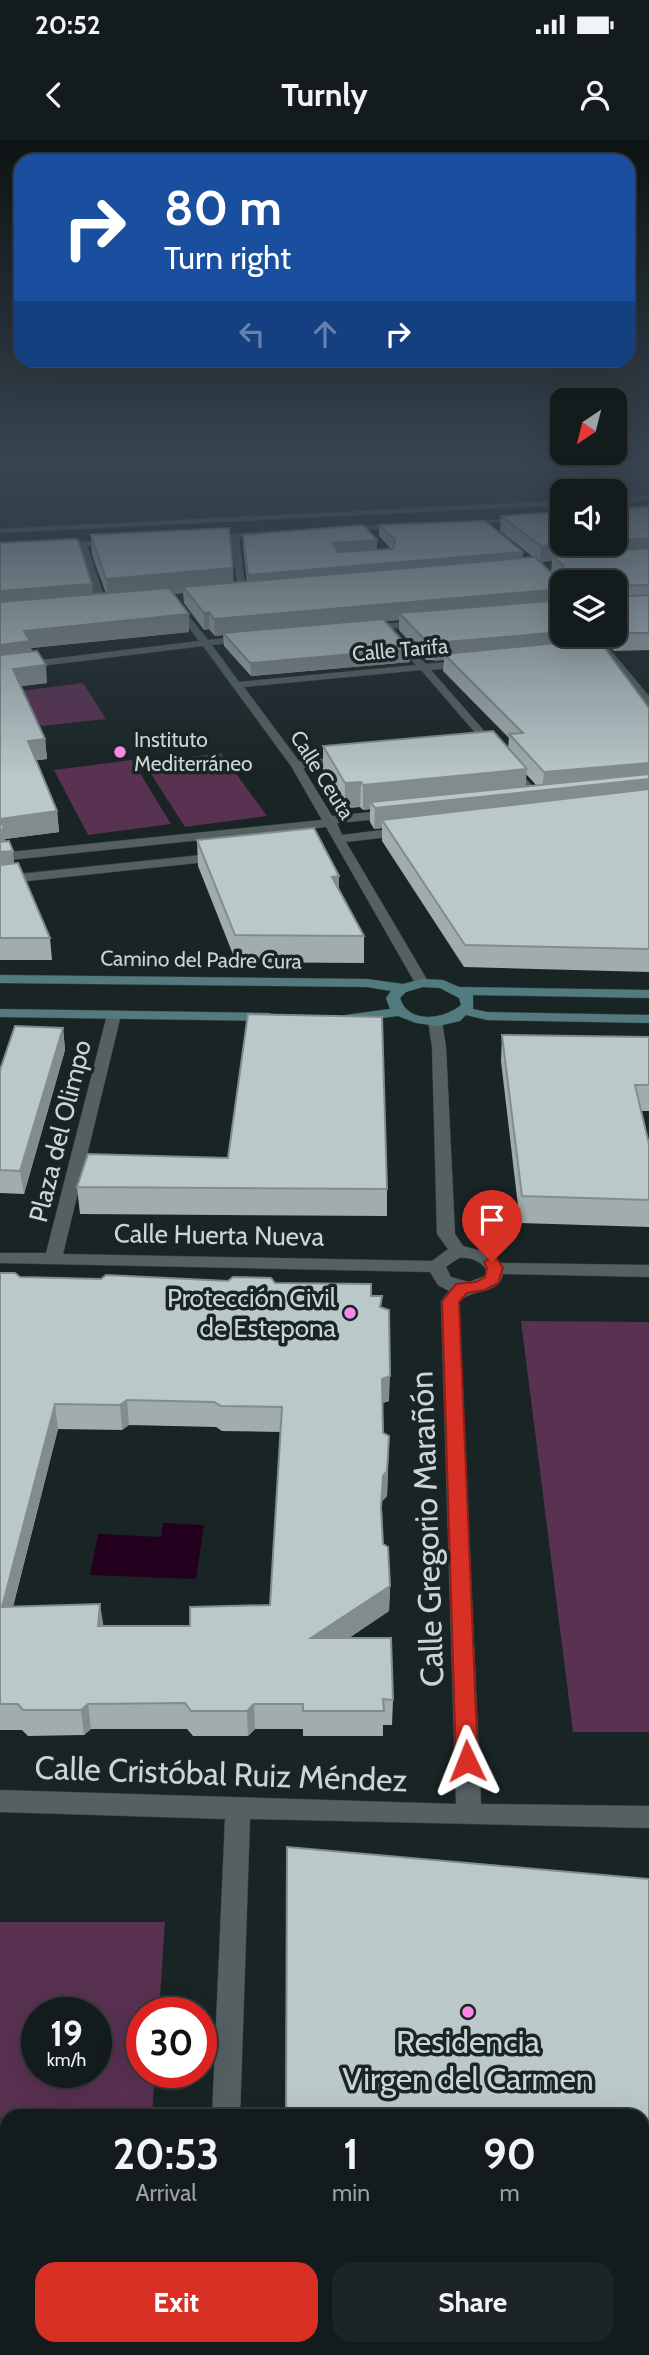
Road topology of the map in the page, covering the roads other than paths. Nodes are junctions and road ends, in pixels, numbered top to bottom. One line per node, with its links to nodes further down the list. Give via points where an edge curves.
1 (93, 571): 5 (street, via 107,604)
2 (236, 571): 3 (street, via 237,592)
3 (255, 591)
4 (159, 600): 10 (street, Calle Ceuta, via 179,598)
5 (90, 606)
6 (427, 623): 7 (street)
7 (386, 626): 8 (street); 15 (street)
8 (359, 629)
9 (262, 637): 10 (street)
10 (206, 642): 16 (street); 17 (street, Calle Ceuta)
11 (604, 647): 12 (street)
12 (607, 650): 13 (street); 18 (street)
13 (594, 651)
14 (476, 662): 15 (street, Calle Tarifa)
15 (424, 667): 17 (street, Calle Tarifa); 19 (street)
16 (0, 668)
17 (237, 685): 22 (street, Calle Ceuta)
18 (649, 703)
19 (493, 745): 20 (street); 24 (street)
20 (480, 746)
21 (362, 758): 22 (street)
22 (296, 765): 27 (street, Calle Ceuta)
23 (552, 798): 24 (street)
24 (538, 799): 25 (street)
25 (525, 801)
26 (408, 812): 27 (street)
27 (330, 822): 29 (street, Calle Ceuta); 31 (street)
28 (418, 830): 29 (street)
29 (337, 843): 34 (street, Calle Ceuta)
30 (233, 856): 32 (street)
31 (0, 857)
32 (0, 880)
33 (0, 979): 35 (street, Camino del Padre Cura, via 367,983)
34 (422, 983): 35 (street); 36 (street)
35 (402, 988): 39 (street, via 391,1000)
36 (460, 991): 37 (street); 38 (street, via 468,1001)
37 (649, 994)
38 (465, 1011): 44 (street, via 487,1016); 45 (street)
39 (398, 1012): 43 (street); 45 (street, via 415,1020)
40 (0, 1013): 41 (street)
41 (114, 1015): 42 (street); 48 (street, Plaza del Olimpo)
42 (286, 1017)
43 (339, 1018)
44 (649, 1019)
45 (435, 1021): 46 (street, via 446,1234)
46 (458, 1252): 49 (street); 50 (street, via 486,1257)
47 (0, 1258): 48 (street, Calle Huerta Nueva)
48 (53, 1259): 49 (street, Calle Huerta Nueva)
49 (437, 1267): 52 (street, via 441,1278)
50 (495, 1268): 51 (street); 52 (street, via 488,1284)
51 (649, 1271)
52 (462, 1288): 55 (street, Calle Gregorio Marañón, via 450,1301)
53 (0, 1801): 54 (street, Calle Cristóbal Ruiz Méndez)
54 (238, 1808): 55 (street, Calle Cristóbal Ruiz Méndez); 57 (street)
55 (469, 1815): 56 (street, Calle Cristóbal Ruiz Méndez)
56 (649, 1817)
57 (226, 2109)

